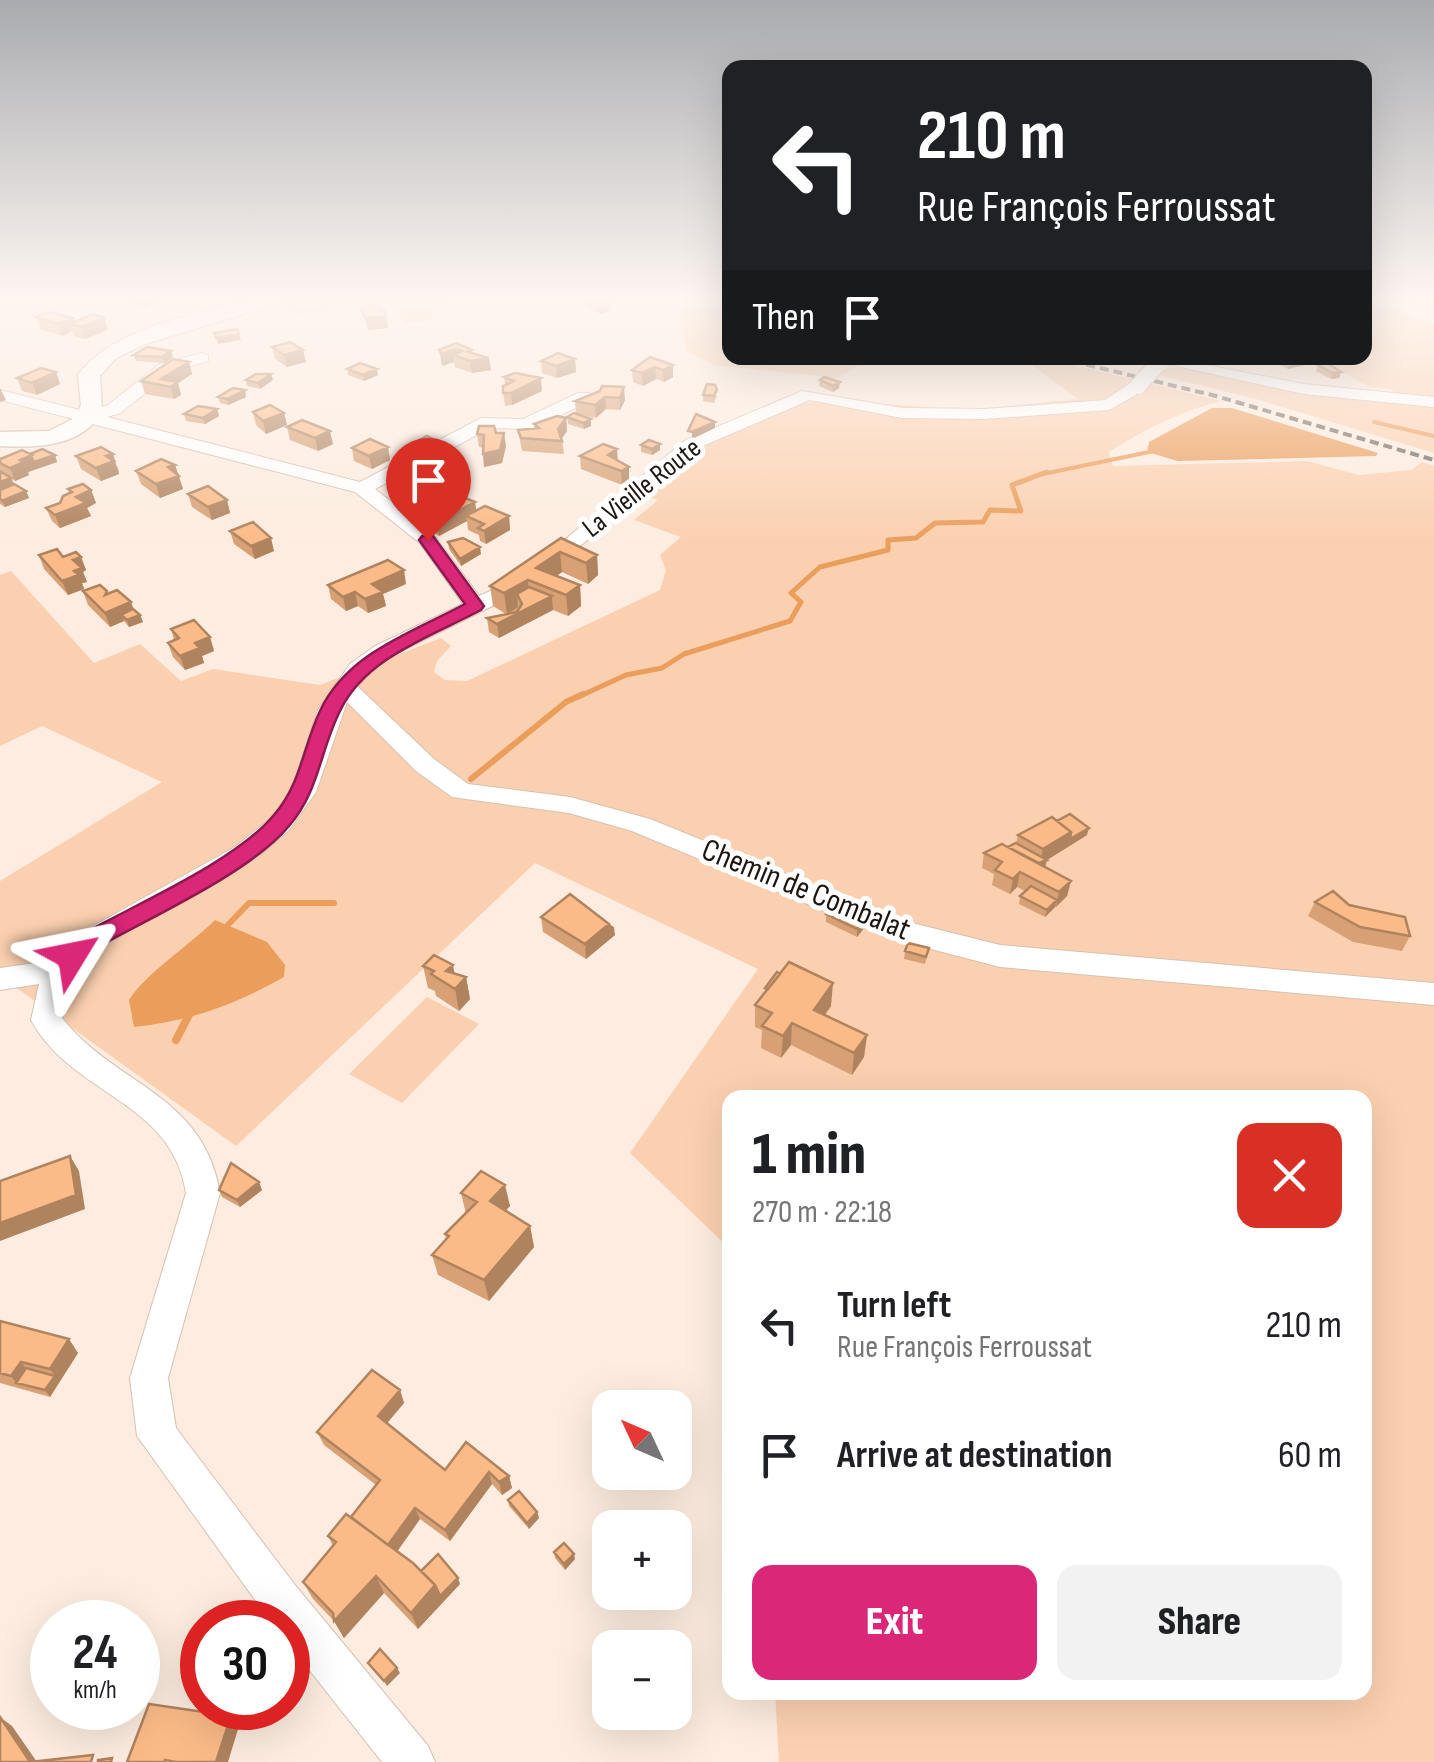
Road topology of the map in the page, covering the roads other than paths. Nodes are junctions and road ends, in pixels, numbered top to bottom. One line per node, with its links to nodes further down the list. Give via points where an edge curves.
1 (89, 378): 10 (main road)
2 (153, 378): 10 (street, via 114,408)
3 (1144, 378): 13 (street, La Vieille Route, bridge, via 1109,405 985,414 902,413 828,396 790,399 692,444 524,582)
4 (1245, 378): 6 (street, La Vieille Route)
5 (1434, 392): 6 (street)
6 (1376, 394): 9 (street, La Vieille Route)
7 (0, 395): 10 (street)
8 (584, 397): 12 (street, via 526,426 486,422)
9 (1434, 402)
10 (88, 418): 11 (main road, via 59,434); 12 (street)
11 (0, 439)
12 (362, 488): 13 (street, via 428,540)
13 (475, 606): 14 (street, La Vieille Route, via 383,652)
14 (343, 686): 15 (street, La Vieille Route, via 303,792 280,824 245,853 87,942); 17 (street, Chemin de Combalat, via 461,791 570,805 641,825 888,928 1000,956)
15 (57, 970): 16 (street); 18 (street, via 46,1020 59,1044 176,1127 204,1166 203,1193 148,1378 157,1436)
16 (0, 979)
17 (1434, 994)
18 (412, 1762)

